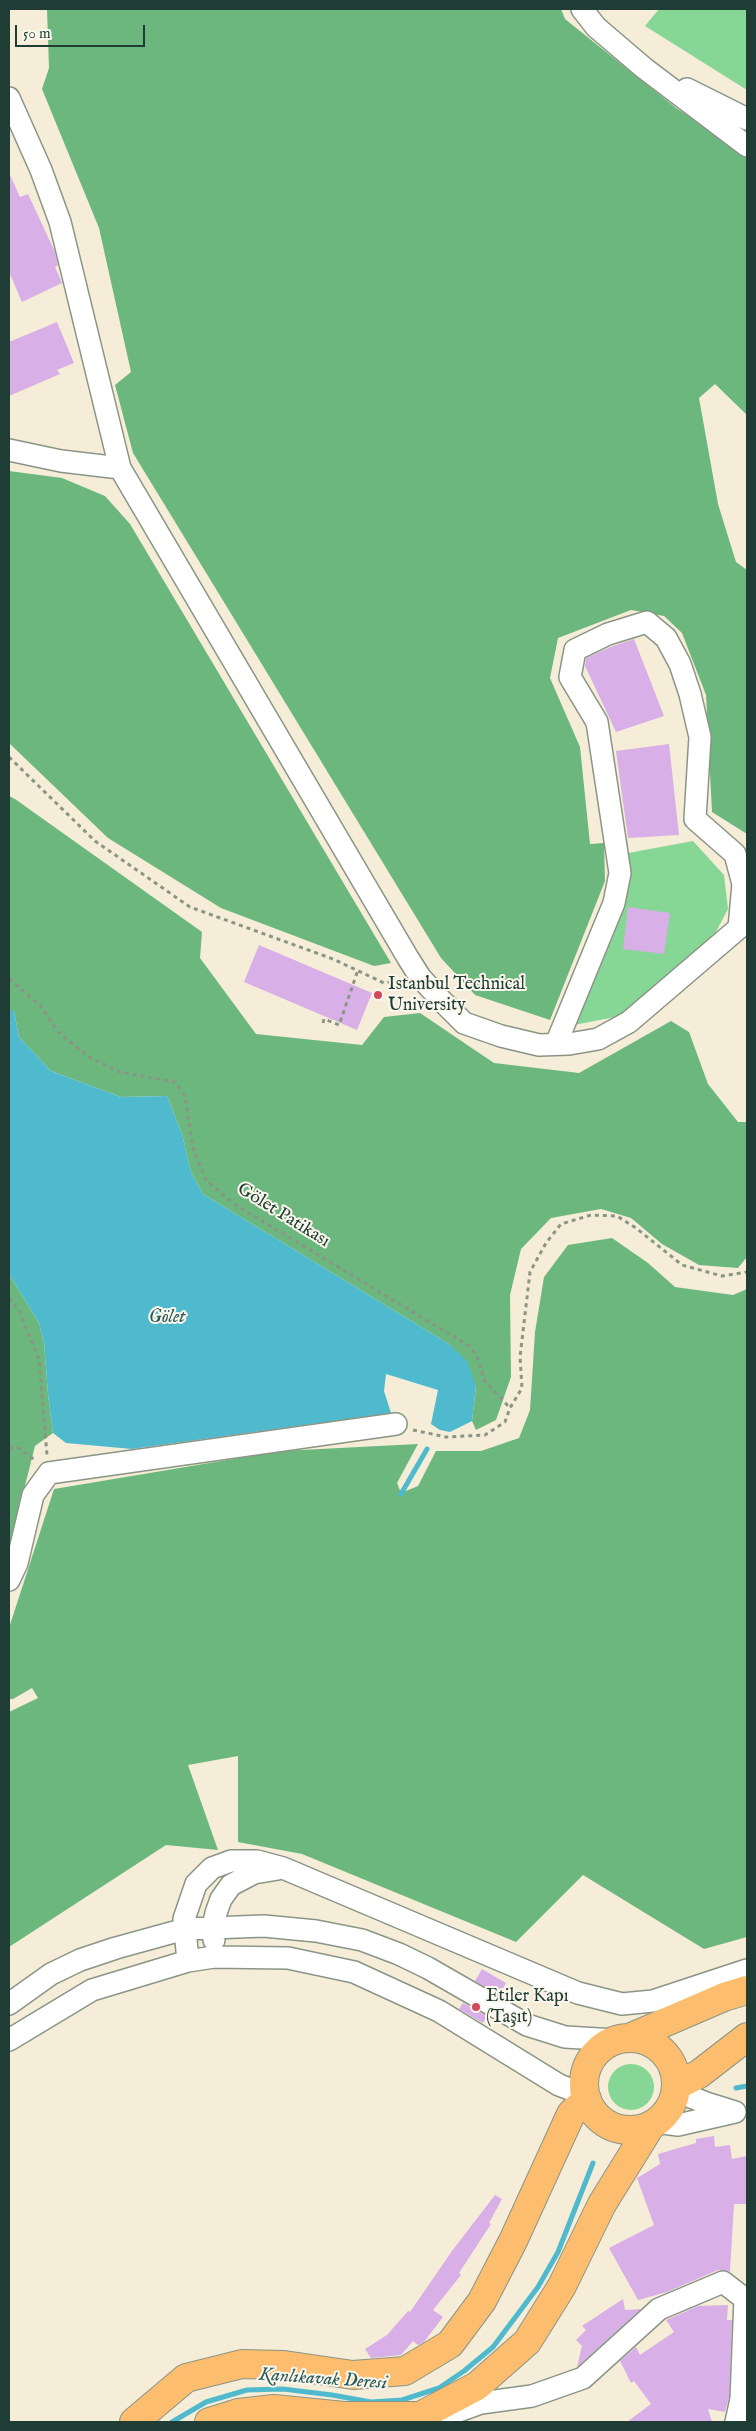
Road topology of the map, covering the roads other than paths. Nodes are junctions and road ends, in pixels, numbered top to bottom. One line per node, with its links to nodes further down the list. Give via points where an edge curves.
1 (582, 9): 2 (street, via 596,27)
2 (644, 68): 4 (street); 5 (street)
3 (9, 98): 7 (street, via 60,222)
4 (747, 119)
5 (747, 146)
6 (9, 450): 7 (street, via 61,461)
7 (120, 468): 9 (street, via 420,977 464,1023 539,1045)
8 (743, 925): 9 (street, via 630,1022 598,1038); 9 (street, via 743,884 736,854 696,820 700,737 680,664 666,638 647,622 608,634 574,650 570,677 597,722 620,873 614,902)
9 (556, 1044)
10 (396, 1424): 11 (street, via 49,1473 33,1495 17,1563)
11 (9, 1580)
12 (283, 1868): 13 (street, via 254,1873 231,1885 221,1899); 14 (street, via 257,1860 231,1861 212,1868 196,1884 184,1919); 17 (street, via 578,1993 622,2004 653,2000)
13 (213, 1927): 14 (street); 15 (street); 21 (street, via 264,1926 362,1940 428,1968 527,2024 565,2037)
14 (184, 1929): 16 (street); 19 (street, via 80,1960 51,1974)
15 (214, 1957): 16 (street); 24 (street, via 288,1958 354,1972 439,2011 560,2085)
16 (188, 1961): 22 (street, via 92,1990)
17 (747, 1970)
18 (747, 1990): 21 (main road)
19 (9, 2004)
20 (747, 2037): 23 (main road)
21 (623, 2039): 23 (main road, via 640,2039 660,2048 673,2065); 24 (main road, via 604,2046 594,2056 584,2081)
22 (9, 2040)
23 (676, 2089): 25 (street, via 706,2104); 26 (main road, via 672,2103)
24 (586, 2097): 26 (main road, via 599,2118 613,2126 629,2130); 28 (main road, via 571,2114 482,2301 450,2344 406,2371 352,2375 284,2364 242,2364 186,2378)
25 (741, 2112): 26 (street, via 678,2125)
26 (653, 2124): 27 (main road, via 602,2204 562,2286 527,2342 477,2386)
27 (420, 2416): 29 (main road, via 344,2416 274,2409 238,2412); 30 (street, via 437,2420 481,2403 532,2396 583,2378 659,2310 723,2282 744,2299 741,2400)
28 (134, 2422)
29 (209, 2422)
30 (736, 2422)

